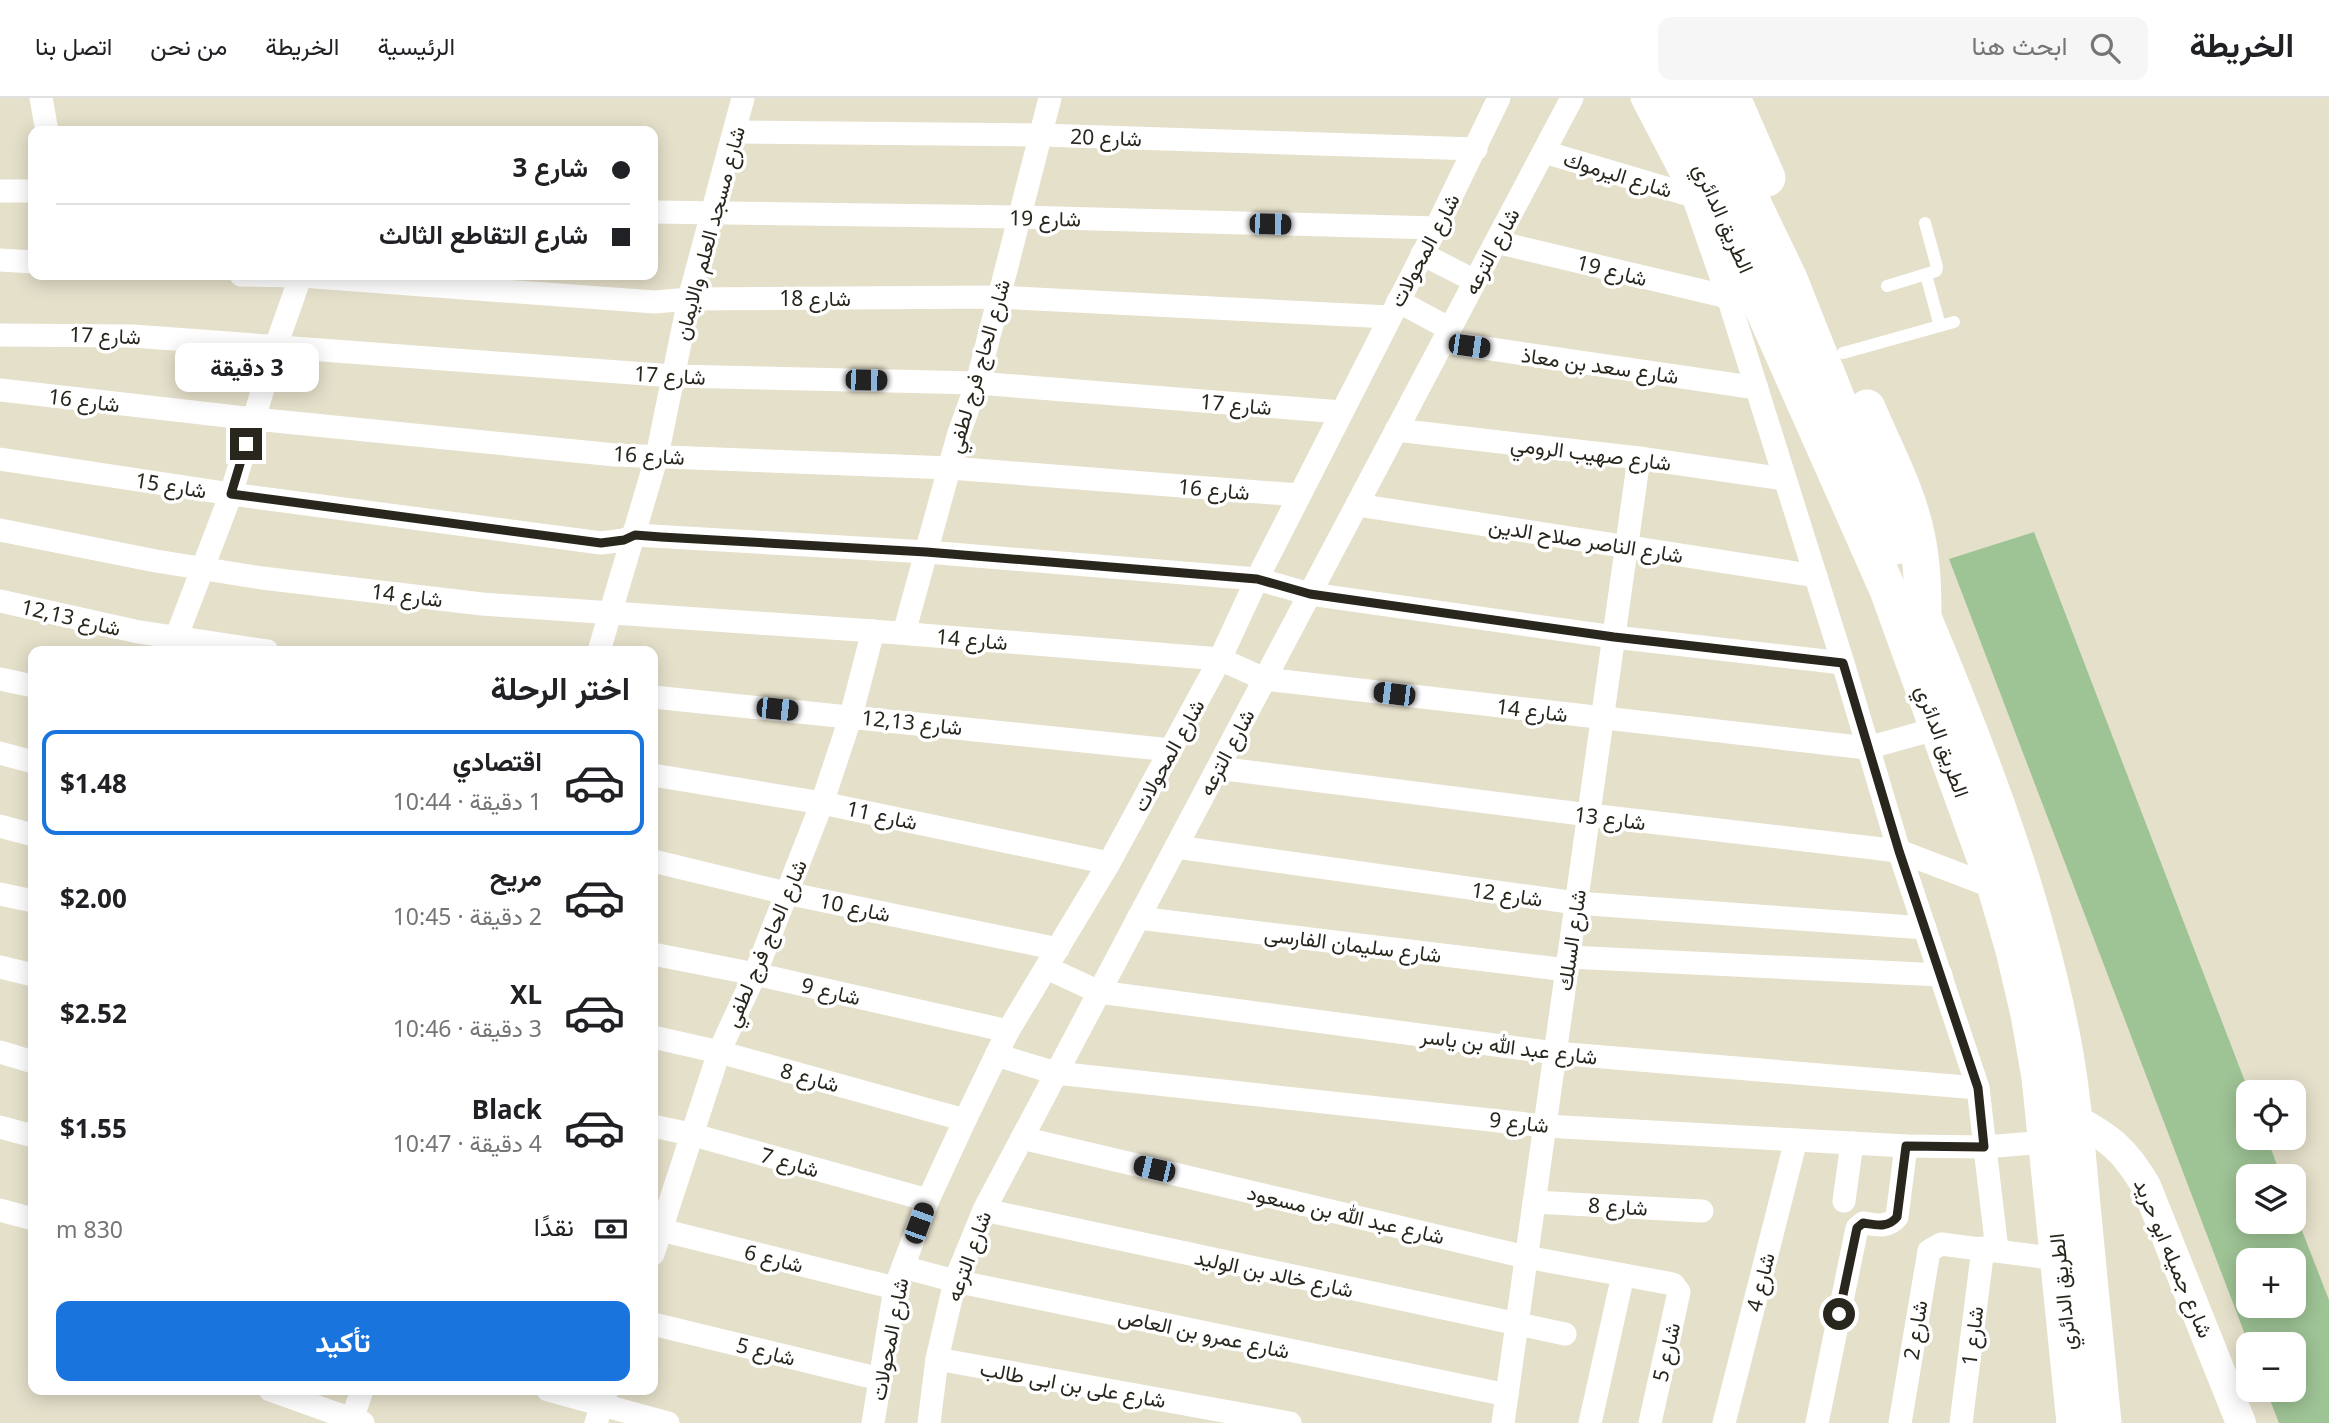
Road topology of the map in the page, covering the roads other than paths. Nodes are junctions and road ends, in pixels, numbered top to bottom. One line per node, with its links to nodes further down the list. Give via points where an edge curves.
1 (41, 98): 10 (street)
2 (743, 98): 11 (street, شارع مسجد العلم والايمان)
3 (1050, 98): 12 (street, شارع الحاج فرج لطفي)
4 (1499, 98): 13 (street, شارع المحولات)
5 (1572, 98): 14 (street, شارع الترعه)
6 (1642, 98): 17 (street, شارع 1)
7 (1670, 98): 32 (main road, الطريق الدائري)
8 (1702, 98): 32 (main road, الطريق الدائري)
9 (1732, 98): 41 (main road)
10 (46, 126)
11 (735, 132): 12 (street, شارع 20); 19 (street, شارع مسجد العلم والايمان)
12 (1041, 135): 13 (street, شارع 20); 20 (street, شارع الحاج فرج لطفي)
13 (1476, 149): 22 (street, شارع المحولات)
14 (1544, 152): 17 (street, شارع اليرموك); 23 (street, شارع الترعه)
15 (0, 191): 16 (street)
16 (28, 191)
17 (1693, 196): 32 (street, شارع 1)
18 (658, 212): 19 (street, شارع 19)
19 (712, 214): 20 (street, شارع 19); 34 (street, شارع مسجد العلم والايمان)
20 (1020, 218): 22 (street, شارع 19); 33 (street, شارع الحاج فرج لطفي)
21 (1925, 223): 27 (lane, via 1937,269)
22 (1436, 228): 24 (street, شارع المحولات)
23 (1496, 242): 30 (street, شارع الترعه); 32 (street, شارع 19)
24 (1422, 254): 30 (street); 35 (street, شارع المحولات)
25 (0, 260): 26 (street)
26 (28, 262)
27 (1926, 275): 31 (lane); 37 (lane)
28 (299, 280): 40 (street)
29 (367, 280): 34 (street, شارع 18, via 655,302)
30 (1475, 281): 39 (street, شارع الترعه)
31 (1887, 286)
32 (1759, 290): 44 (street, شارع 1); 67 (main road, الطريق الدائري); 82 (main road, الطريق الدائري, via 1888,590)
33 (998, 297): 34 (street, شارع 18); 35 (street, شارع 18); 43 (street, شارع الحاج فرج لطفي)
34 (689, 299): 42 (street, شارع مسجد العلم والايمان)
35 (1393, 309): 39 (street); 46 (street, شارع المحولات)
36 (1954, 322): 37 (lane)
37 (1940, 326): 41 (lane)
38 (0, 335): 40 (street, شارع 17, via 133,336)
39 (1446, 335): 44 (street, شارع سعد بن معاذ); 48 (street, شارع الترعه)
40 (276, 346): 42 (street, شارع 17); 47 (street)
41 (1843, 353): 67 (main road, via 1914,523 1923,570)
42 (673, 376): 43 (street, شارع 17); 49 (street, شارع مسجد العلم والايمان)
43 (977, 383): 46 (street, شارع 17); 52 (street, شارع الحاج فرج لطفي)
44 (1757, 387): 53 (street, شارع 1)
45 (0, 390): 47 (street, شارع 16)
46 (1341, 412): 55 (street, شارع المحولات)
47 (254, 419): 49 (street, شارع 16); 54 (street)
48 (1396, 430): 50 (street, شارع صهيب الرومي); 56 (street, شارع الترعه)
49 (657, 456): 52 (street, شارع 16); 58 (street, شارع مسجد العلم والايمان)
50 (1639, 458): 53 (street, شارع صهيب الرومي); 59 (street, شارع السلك)
51 (0, 459): 54 (street, شارع 15)
52 (950, 468): 55 (street, شارع 16); 60 (street, شارع الحاج فرج لطفي)
53 (1785, 479): 62 (street, شارع 1)
54 (231, 494): 58 (street, شارع 15, via 601,543); 61 (street)
55 (1299, 495): 63 (street, شارع المحولات)
56 (1357, 505): 59 (street, شارع الناصر صلاح الدين); 64 (street, شارع الترعه)
57 (0, 530): 61 (street, شارع 14)
58 (635, 535): 60 (street, شارع 15); 66 (street, شارع مسجد العلم والايمان)
59 (1627, 547): 62 (street, شارع الناصر صلاح الدين); 70 (street, شارع السلك)
60 (926, 552): 63 (street, شارع 15); 69 (street, شارع الحاج فرج لطفي)
61 (203, 568): 66 (street, شارع 14, via 482,604); 71 (street)
62 (1816, 576): 75 (street, شارع 1)
63 (1257, 579): 64 (street, شارع 15); 74 (street, شارع المحولات)
64 (1310, 594): 70 (street, شارع 15); 77 (street, شارع الترعه)
65 (0, 601): 71 (street, شارع 12,13)
66 (611, 611): 68 (street, شارع 14); 73 (street, شارع مسجد العلم والايمان)
67 (1923, 617): 125 (main road, الطريق الدائري, via 1965,719 2046,965 2063,1044)
68 (873, 631): 69 (street, شارع 14); 80 (street, شارع الحاج فرج لطفي)
69 (904, 633): 74 (street, شارع 14)
70 (1614, 637): 75 (street, شارع 15); 81 (street, شارع السلك)
71 (173, 644): 72 (street, شارع 12,13)
72 (200, 646)
73 (600, 646)
74 (1220, 659): 77 (street, شارع 14); 84 (street, شارع المحولات)
75 (1843, 663): 83 (street, شارع 1)
76 (0, 679): 78 (street)
77 (1264, 679): 81 (street, شارع 14); 87 (street, شارع الترعه)
78 (28, 685)
79 (658, 697): 80 (street, شارع 12,13)
80 (851, 716): 84 (street, شارع 12,13); 89 (street, شارع الحاج فرج لطفي)
81 (1602, 719): 83 (street, شارع 14); 90 (street, شارع السلك)
82 (1939, 728): 83 (street, شارع 14); 97 (main road, الطريق الدائري)
83 (1867, 748): 94 (street, شارع 1)
84 (1171, 750): 96 (street, شارع المحولات)
85 (0, 753): 86 (street)
86 (28, 761)
87 (1218, 768): 90 (street, شارع 13); 93 (street, شارع الترعه)
88 (658, 776): 89 (street, شارع 11)
89 (822, 803): 96 (street, شارع 11); 98 (street, شارع الحاج فرج لطفي)
90 (1589, 816): 94 (street, شارع 13); 101 (street, شارع السلك)
91 (0, 826): 92 (street)
92 (28, 834)
93 (1176, 847): 101 (street, شارع 12); 102 (street, شارع الترعه)
94 (1899, 851): 97 (street, شارع 13); 103 (street, شارع 1)
95 (658, 862): 98 (street, شارع 10)
96 (1109, 863): 105 (street, شارع المحولات)
97 (1996, 888): 125 (main road, الطريق الدائري, via 2029,1014 2040,1077)
98 (786, 893): 105 (street, شارع 10); 109 (street, شارع الحاج فرج لطفي)
99 (0, 894): 100 (street)
100 (28, 900)
101 (1576, 903): 103 (street, شارع 12); 106 (street, شارع السلك)
102 (1138, 918): 106 (street, شارع سليمان الفارسى); 111 (street, شارع الترعه)
103 (1925, 928): 110 (street, شارع 1)
104 (658, 955): 109 (street, شارع 9)
105 (1052, 958): 111 (street, شارع عبد الله بن ياسر); 112 (street, شارع المحولات)
106 (1568, 963): 110 (street, شارع سليمان الفارسى); 116 (street, شارع السلك)
107 (0, 967): 108 (street)
108 (28, 974)
109 (755, 974): 112 (street, شارع 9); 115 (street, شارع الحاج فرج لطفي)
110 (1941, 975): 120 (street, شارع 1)
111 (1099, 992): 116 (street, شارع عبد الله بن ياسر); 119 (street, شارع الترعه)
112 (1008, 1031): 117 (street, شارع المحولات)
113 (658, 1038): 115 (street, شارع 8)
114 (0, 1052): 118 (street)
115 (719, 1052): 121 (street, شارع 8); 127 (street, شارع الحاج فرج لطفي)
116 (1555, 1053): 120 (street, شارع عبد الله بن ياسر); 122 (street, شارع السلك)
117 (996, 1055): 119 (street, شارع 9); 121 (street, شارع المحولات)
118 (28, 1060)
119 (1056, 1073): 122 (street, شارع 9); 128 (street, شارع الترعه)
120 (1978, 1088): 132 (street, شارع 1)
121 (965, 1120): 133 (street, شارع المحولات)
122 (1545, 1126): 129 (street, شارع 9); 135 (street, شارع السلك)
123 (0, 1127): 126 (street)
124 (658, 1127): 127 (street, شارع 7)
125 (2060, 1130): 132 (street, شارع 9); 144 (main road, الطريق الدائري); 171 (main road, الطريق الدائري); 172 (street, شارع جميله ابو حريد, via 2104,1135 2134,1166)
126 (28, 1135)
127 (690, 1135): 133 (street, شارع 7); 140 (street, شارع الحاج فرج لطفي)
128 (1022, 1138): 137 (street, شارع الترعه); 143 (street, شارع عبد الله بن مسعود)
129 (1796, 1140): 130 (street, شارع 9); 167 (street, شارع 4)
130 (1852, 1143): 131 (street, شارع 9); 134 (street)
131 (1906, 1146): 132 (street, شارع 9); 168 (street, via 1897,1217 1885,1225 1863,1223 1857,1228)
132 (1984, 1147): 142 (street, شارع 1)
133 (928, 1200): 146 (street, شارع المحولات)
134 (1844, 1201)
135 (1534, 1202): 138 (street, شارع 8); 143 (street, شارع السلك)
136 (0, 1210): 139 (street)
137 (984, 1210): 147 (street, شارع الترعه); 149 (street, شارع خالد بن الوليد)
138 (1702, 1211)
139 (28, 1218)
140 (658, 1226)
141 (658, 1229): 146 (street, شارع 6)
142 (1990, 1249): 144 (street); 169 (street, شارع 2, via 1941,1244 1928,1251); 170 (street, شارع 1)
143 (1527, 1257): 145 (street, شارع عبد الله بن مسعود); 149 (street, شارع السلك)
144 (2058, 1259): 171 (main road, الطريق الدائري)
145 (1623, 1275): 148 (street, شارع عبد الله بن مسعود); 165 (street)
146 (899, 1278): 147 (street, شارع عمرو بن العاص); 153 (street, شارع المحولات)
147 (955, 1281): 152 (street, شارع الترعه); 157 (street, شارع عمرو بن العاص)
148 (1673, 1283): 166 (street, شارع 5, via 1679,1298)
149 (1517, 1324): 151 (street, شارع خالد بن الوليد); 157 (street, شارع السلك)
150 (658, 1325): 153 (street, شارع 5)
151 (1565, 1334)
152 (937, 1359): 162 (street, شارع الترعه); 163 (street, شارع على بن ابى طالب)
153 (880, 1378): 161 (street, شارع المحولات)
154 (284, 1395): 159 (street)
155 (361, 1395): 159 (street)
156 (565, 1395): 158 (street)
157 (1507, 1395): 164 (street, شارع السلك)
158 (602, 1406): 160 (street)
159 (358, 1421)
160 (668, 1423)
161 (873, 1423)
162 (929, 1423)
163 (1290, 1423)
164 (1503, 1423)
165 (1590, 1423)
166 (1650, 1423)
167 (1724, 1423)
168 (1817, 1423)
169 (1900, 1423)
170 (1961, 1423)
171 (2081, 1423)
172 (2241, 1423)

